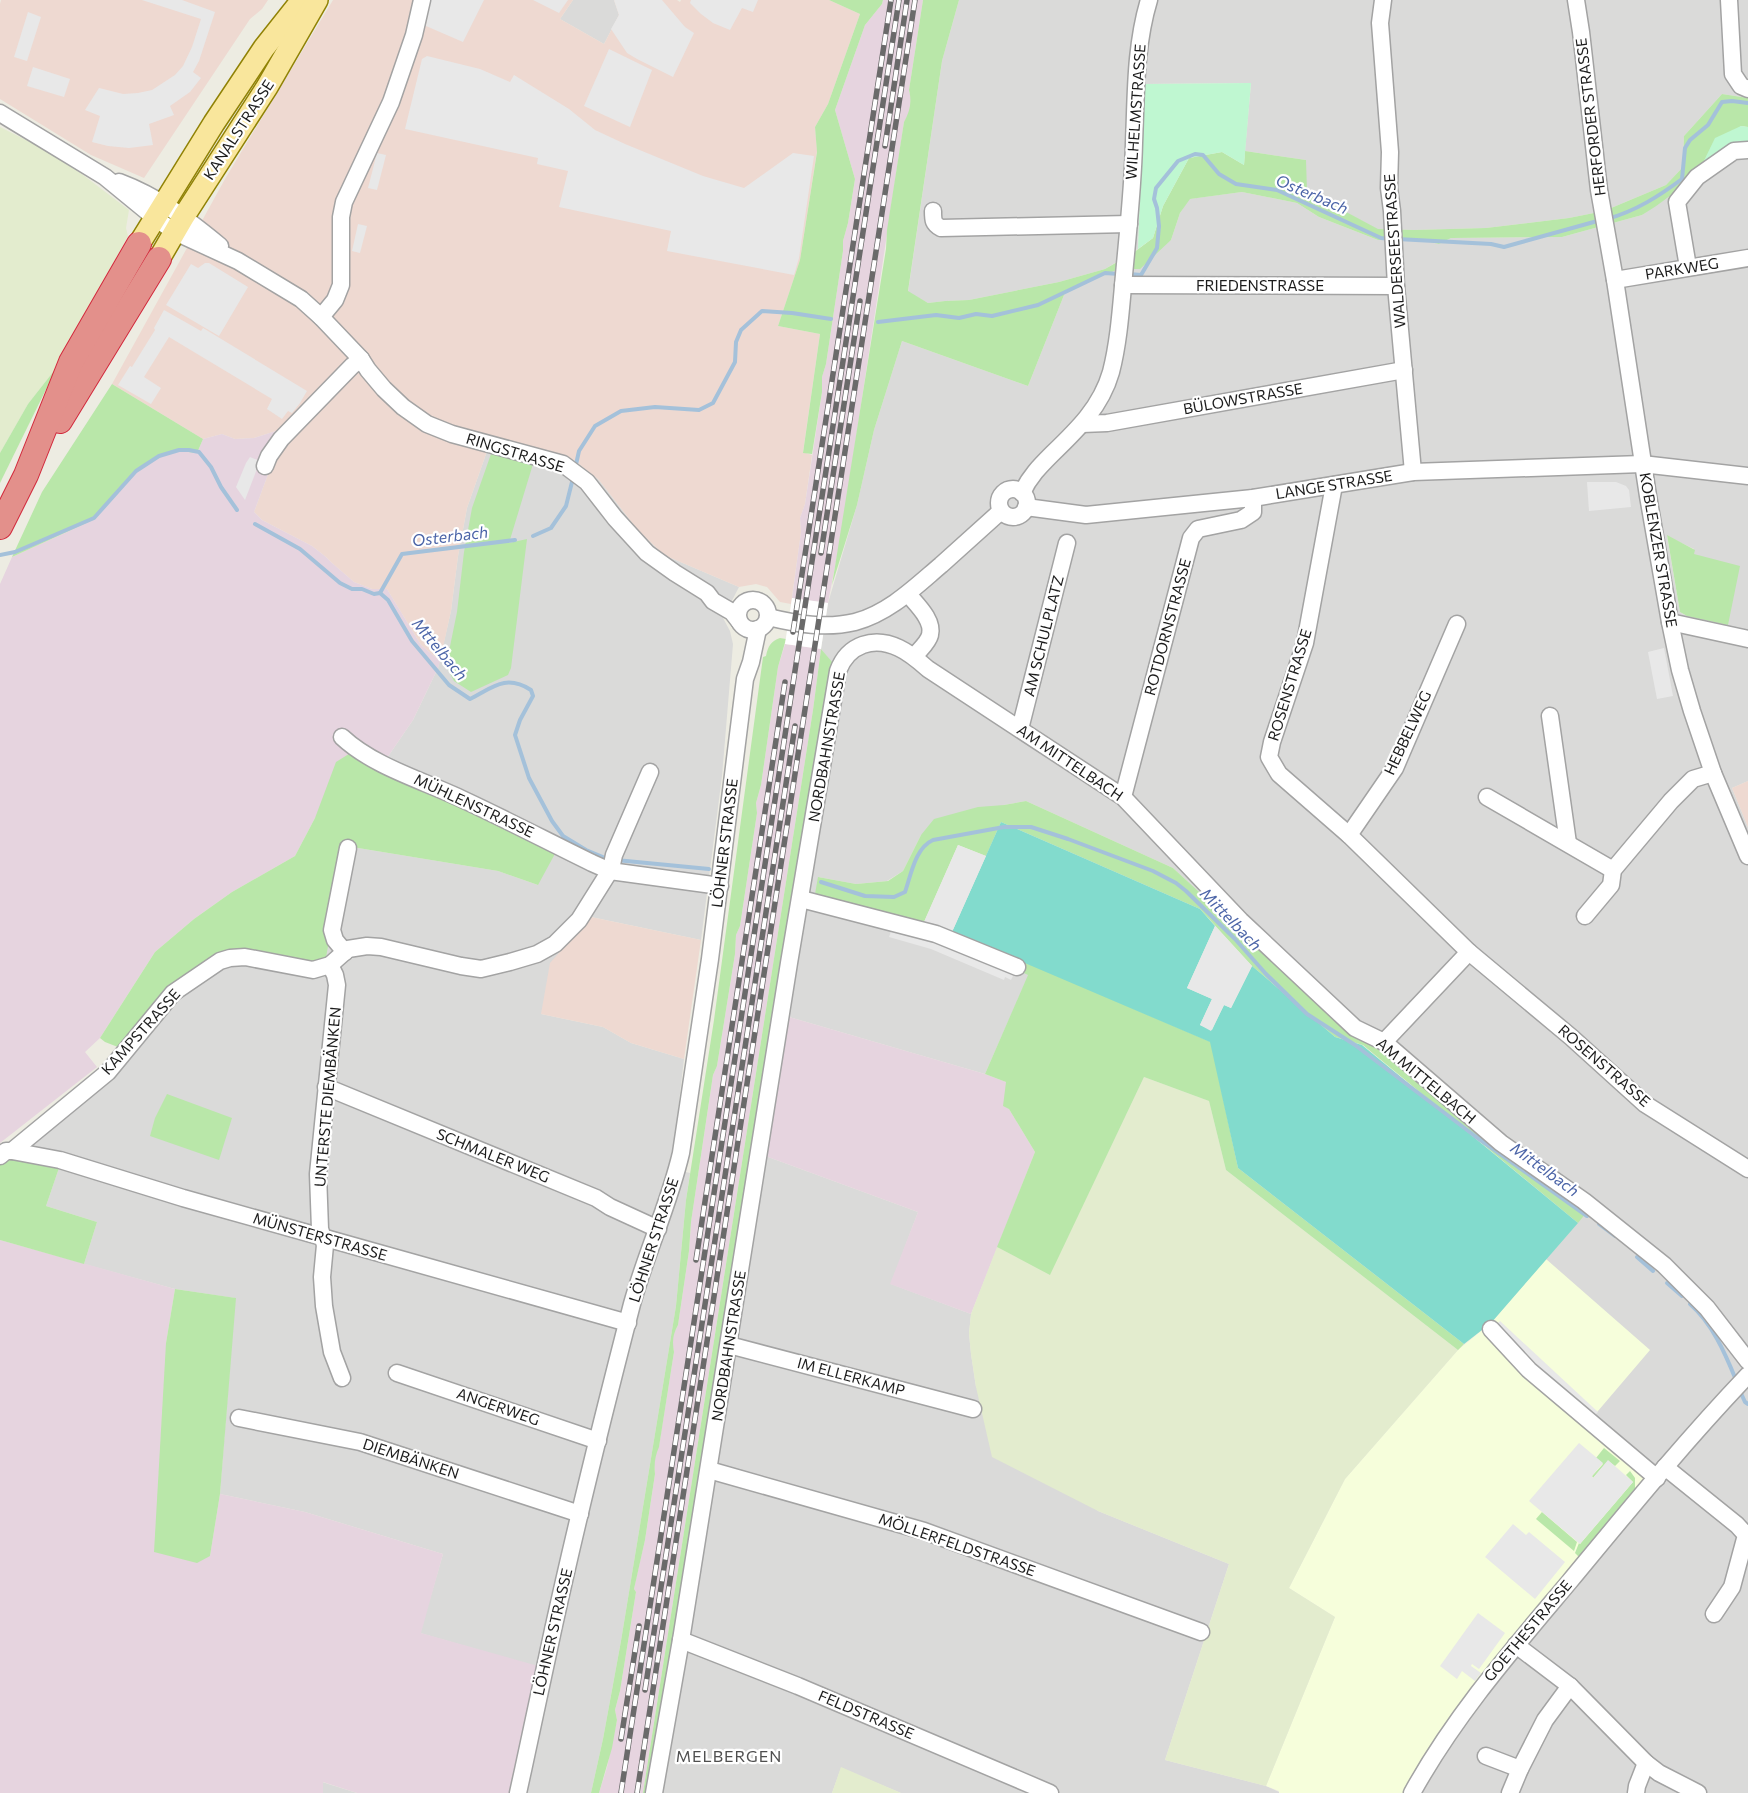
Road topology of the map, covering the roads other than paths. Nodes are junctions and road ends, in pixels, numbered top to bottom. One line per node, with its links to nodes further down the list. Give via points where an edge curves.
1 (302, 0): 11 (main road, KANALSTRASSE, via 264,48)
2 (317, 0): 13 (main road, KANALSTRASSE, via 267,87)
3 (422, 0): 23 (street, via 414,35 391,102 344,202 341,285 335,300)
4 (1149, 0): 14 (street, WILHELMSTRASSE, via 1139,44)
5 (1383, 0): 22 (street, WALDERSEESTRASSE, via 1380,24)
6 (1576, 0): 15 (street, HERFORDER STRASSE)
7 (1729, 0): 8 (street, via 1733,74 1741,86)
8 (1748, 89)
9 (0, 113): 11 (street, RINGSTRASSE, via 105,177 142,190)
10 (1748, 150): 19 (street, via 1734,151 1698,177 1677,202)
11 (159, 210): 13 (street, RINGSTRASSE); 16 (main road, KANALSTRASSE)
12 (933, 211): 14 (street, via 935,225 941,228)
13 (179, 224): 18 (main road, KANALSTRASSE); 23 (street, RINGSTRASSE, via 301,300)
14 (1128, 232): 21 (street, WILHELMSTRASSE)
15 (1606, 235): 20 (street, KOBLENZER STRASSE)
16 (139, 244): 30 (highway, via 71,362)
17 (1748, 258): 19 (street, PARKWEG)
18 (159, 259): 30 (highway)
19 (1688, 267): 20 (street, PARKWEG)
20 (1615, 280): 27 (street, KOBLENZER STRASSE)
21 (1124, 281): 22 (street, FRIEDENSTRASSE); 26 (street, via 1110,374 1100,400)
22 (1396, 286): 25 (street, WALDERSEESTRASSE)
23 (321, 317): 24 (street, RINGSTRASSE)
24 (361, 359): 28 (street, via 281,439); 38 (street, RINGSTRASSE, via 384,389 428,424 452,434 563,464 575,472 647,553)
25 (1404, 370): 26 (street, BÜLOWSTRASSE, via 1106,423); 29 (street, WALDERSEESTRASSE)
26 (1082, 424): 34 (street, via 1030,478)
27 (1642, 464): 29 (street, LANGE STRASSE); 31 (street, LANGE STRASSE); 41 (street, KOBLENZER STRASSE)
28 (265, 466)
29 (1413, 472): 32 (street, LANGE STRASSE)
30 (26, 475): 36 (highway)
31 (1748, 476)
32 (1334, 485): 33 (street, LANGE STRASSE); 53 (street, ROSENSTRASSE, via 1305,643 1269,757 1279,774)
33 (1253, 498): 34 (street, LANGE STRASSE, via 1086,516); 51 (street, ROTDORNSTRASSE, via 1252,512 1240,520 1198,529 1191,538)
34 (1024, 500): 35 (street, via 1021,515 1013,517); 35 (street, via 1015,490 1010,490 999,502)
35 (1001, 511): 39 (street)
36 (0, 527)
37 (1067, 543): 47 (street, AM SCHULPLATZ)
38 (707, 593): 40 (street, RINGSTRASSE, via 737,601); 42 (street, RINGSTRASSE, via 714,601)
39 (908, 594): 42 (street, via 866,619 842,624); 45 (street, via 930,627 927,640)
40 (748, 600): 42 (street, via 738,611); 42 (street, via 763,603 768,612)
41 (1670, 622): 44 (street); 50 (street, KOBLENZER STRASSE, via 1680,670)
42 (752, 624): 59 (street, LÖHNER STRASSE, via 743,660 745,680)
43 (1456, 624): 53 (street, HEBBELWEG, via 1395,768)
44 (1748, 639)
45 (914, 657): 47 (street, AM MITTELBACH); 60 (street, NORDBAHNSTRASSE, via 898,647 874,642 852,650 841,664)
46 (1550, 716): 54 (street)
47 (1020, 729): 51 (street, AM MITTELBACH)
48 (342, 737): 57 (street, MÜHLENSTRASSE, via 355,749 386,765 592,863)
49 (650, 772): 57 (street)
50 (1713, 773): 56 (street, KOBLENZER STRASSE); 58 (street, via 1693,778)
51 (1123, 797): 66 (street, AM MITTELBACH, via 1241,922 1355,1028)
52 (1487, 797): 54 (street)
53 (1349, 835): 63 (street, ROSENSTRASSE)
54 (1568, 843): 58 (street)
55 (348, 848): 62 (street, via 332,930)
56 (1748, 856)
57 (612, 865): 59 (street, MÜHLENSTRASSE); 62 (street, KAMPSTRASSE, via 579,920 555,944 537,954 481,969 381,947 366,946)
58 (1613, 870): 61 (street, via 1611,885)
59 (720, 886): 70 (street, LÖHNER STRASSE, via 681,1153)
60 (801, 899): 65 (street, via 936,934); 74 (street, NORDBAHNSTRASSE)
61 (1586, 916)
62 (344, 952): 64 (street, KAMPSTRASSE)
63 (1469, 952): 66 (street); 69 (street, ROSENSTRASSE, via 1645,1104)
64 (330, 964): 67 (street, UNTERSTE DIEMBÄNKEN, via 337,985); 68 (street, KAMPSTRASSE, via 313,970 245,957 220,961 173,993 108,1072)
65 (1017, 967)
66 (1384, 1042): 75 (street, AM MITTELBACH, via 1501,1143 1584,1201 1664,1265 1707,1308)
67 (326, 1087): 70 (street, SCHMALER WEG, via 596,1198); 71 (street, UNTERSTE DIEMBÄNKEN, via 318,1174)
68 (6, 1154): 71 (street, MÜNSTERSTRASSE, via 60,1160)
69 (1748, 1169)
70 (658, 1229): 72 (street, LÖHNER STRASSE, via 642,1268)
71 (323, 1238): 72 (street, MÜNSTERSTRASSE); 77 (street, UNTERSTE DIEMBÄNKEN, via 324,1306 332,1352)
72 (628, 1322): 81 (street, LÖHNER STRASSE)
73 (1491, 1329): 83 (street, via 1528,1370)
74 (729, 1345): 79 (street, IM ELLERKAMP); 82 (street, NORDBAHNSTRASSE)
75 (1748, 1361)
76 (397, 1373): 81 (street, ANGERWEG)
77 (342, 1378)
78 (1746, 1378): 83 (street, GOETHESTRASSE)
79 (973, 1409)
80 (239, 1418): 84 (street, DIEMBÄNKEN, via 360,1442)
81 (598, 1440): 84 (street, LÖHNER STRASSE)
82 (709, 1470): 86 (street, MÖLLERFELDSTRASSE, via 924,1530); 87 (street, NORDBAHNSTRASSE)
83 (1661, 1472): 85 (street, via 1746,1534 1732,1587); 88 (street, GOETHESTRASSE)
84 (580, 1514): 93 (street, LÖHNER STRASSE)
85 (1714, 1614)
86 (1201, 1632)
87 (681, 1640): 94 (street, NORDBAHNSTRASSE); 95 (street, FELDSTRASSE)
88 (1516, 1645): 89 (street); 96 (street, GOETHESTRASSE, via 1454,1725)
89 (1570, 1686): 91 (street); 92 (street, via 1545,1720)
90 (1486, 1756): 92 (street)
91 (1646, 1763): 98 (street); 99 (street)
92 (1520, 1769): 97 (street)
93 (518, 1793)
94 (654, 1793)
95 (1050, 1793)
96 (1412, 1793)
97 (1510, 1793)
98 (1636, 1793)
99 (1698, 1793)

